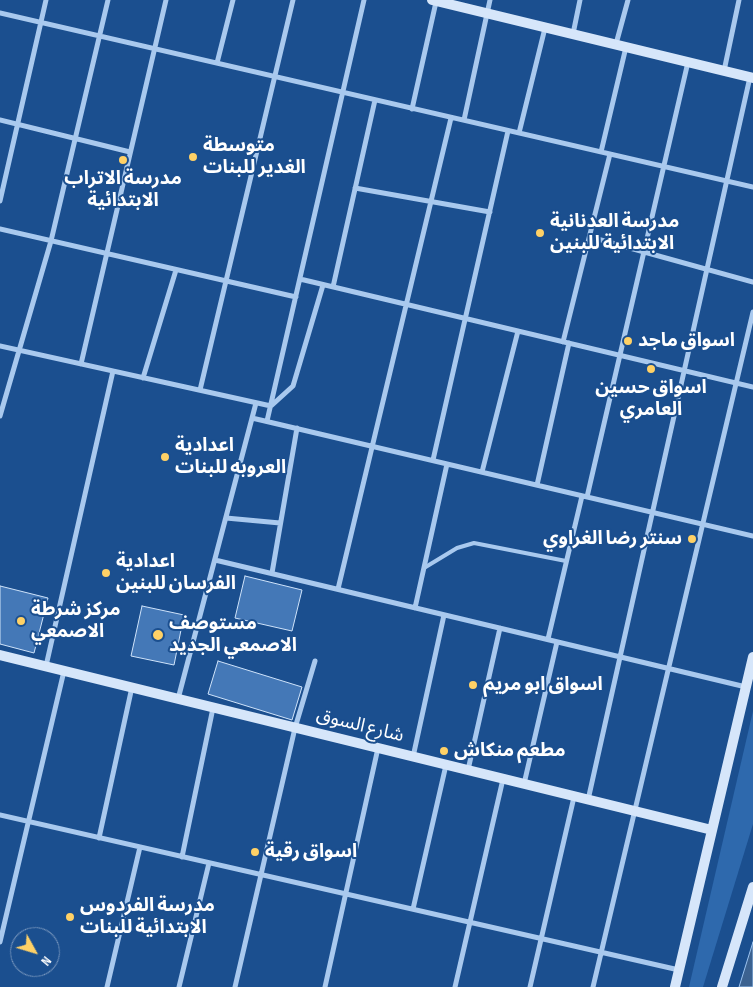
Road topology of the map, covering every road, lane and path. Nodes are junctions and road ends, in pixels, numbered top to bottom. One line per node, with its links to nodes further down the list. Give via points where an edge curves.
1 (46, 0): 14 (street)
2 (108, 0): 17 (street)
3 (166, 0): 19 (street)
4 (233, 0): 21 (street)
5 (293, 0): 23 (street)
6 (364, 0): 25 (street)
7 (490, 0): 13 (street)
8 (580, 0): 16 (street)
9 (628, 0): 18 (street)
10 (739, 0): 22 (street)
11 (434, 1): 13 (street); 27 (street)
12 (0, 13): 14 (street)
13 (488, 14): 15 (street); 30 (street)
14 (40, 23): 17 (street); 31 (street)
15 (545, 28): 16 (street); 33 (street)
16 (573, 34): 18 (street)
17 (100, 36): 19 (street); 34 (street)
18 (621, 46): 20 (street); 36 (street)
19 (155, 49): 21 (street); 35 (street)
20 (688, 62): 22 (street); 38 (street)
21 (217, 64): 23 (street)
22 (724, 71): 24 (street)
23 (275, 77): 25 (street); 53 (street)
24 (752, 77): 39 (street)
25 (343, 93): 26 (street); 52 (street)
26 (375, 100): 27 (street); 40 (street)
27 (412, 109): 28 (street)
28 (451, 118): 30 (street); 43 (street)
29 (0, 120): 31 (street)
30 (464, 120): 32 (street)
31 (17, 124): 34 (street); 42 (street)
32 (508, 131): 33 (street); 44 (street)
33 (519, 133): 36 (street)
34 (76, 138): 35 (street); 47 (street)
35 (130, 152): 49 (street)
36 (601, 152): 37 (street)
37 (610, 154): 38 (street); 46 (street)
38 (665, 167): 39 (street); 48 (street)
39 (726, 181): 41 (street); 50 (street)
40 (355, 188): 43 (street); 56 (street)
41 (753, 188)
42 (0, 201)
43 (431, 202): 44 (street); 58 (street)
44 (490, 212): 60 (street)
45 (0, 230): 47 (street)
46 (590, 236): 48 (street); 62 (street)
47 (51, 241): 49 (street); 64 (street)
48 (644, 251): 50 (street); 65 (street)
49 (106, 254): 51 (street); 66 (street)
50 (707, 269): 54 (street); 68 (street)
51 (176, 270): 53 (street); 69 (street)
52 (300, 279): 55 (street); 57 (street)
53 (226, 281): 57 (street); 72 (street)
54 (753, 282)
55 (323, 285): 56 (street); 74 (street, via 293,386)
56 (333, 287): 58 (street)
57 (296, 297): 74 (street)
58 (406, 305): 60 (street); 79 (street)
59 (753, 312): 70 (street)
60 (466, 319): 61 (street); 80 (street)
61 (518, 331): 62 (street); 82 (street)
62 (566, 343): 65 (street); 83 (street)
63 (0, 346): 64 (street)
64 (18, 350): 66 (street); 75 (street)
65 (621, 356): 68 (street); 84 (street)
66 (80, 364): 67 (street)
67 (113, 371): 69 (street); 104 (street)
68 (684, 371): 70 (street); 85 (street)
69 (143, 378): 72 (street)
70 (736, 383): 71 (street); 88 (street)
71 (753, 387)
72 (200, 390): 73 (street)
73 (256, 403): 74 (street); 76 (street)
74 (271, 406): 77 (street)
75 (0, 416)
76 (252, 418): 77 (street); 86 (street)
77 (267, 421): 78 (street)
78 (297, 428): 79 (street); 87 (street)
79 (372, 446): 80 (street); 94 (street)
80 (433, 460): 81 (street)
81 (447, 464): 82 (street); 92 (street)
82 (482, 472): 83 (street)
83 (537, 485): 84 (street)
84 (584, 496): 85 (street); 91 (street)
85 (652, 512): 88 (street); 101 (street)
86 (226, 518): 87 (street); 90 (street)
87 (280, 523): 93 (street)
88 (703, 524): 89 (street); 105 (street)
89 (753, 536)
90 (215, 560): 93 (street); 109 (street)
91 (566, 561): 92 (lane, via 474,543 457,548); 98 (street)
92 (424, 569): 95 (street)
93 (272, 574): 94 (street)
94 (338, 589): 95 (street)
95 (415, 608): 96 (street)
96 (444, 615): 97 (street); 113 (street)
97 (500, 628): 98 (street); 115 (street)
98 (548, 639): 99 (street)
99 (557, 642): 101 (street); 117 (street)
100 (0, 655): 104 (street, شارع السوق)
101 (620, 656): 105 (street); 119 (street)
102 (753, 656): 108 (street)
103 (316, 661): 111 (street)
104 (46, 666): 106 (street, شارع السوق)
105 (668, 668): 108 (street); 120 (street)
106 (64, 671): 107 (street, شارع السوق); 122 (street)
107 (132, 687): 109 (street, شارع السوق); 124 (street)
108 (746, 687): 123 (street)
109 (178, 699): 110 (street, شارع السوق)
110 (213, 708): 111 (street, شارع السوق); 126 (street)
111 (295, 728): 112 (street, شارع السوق); 128 (street)
112 (378, 748): 113 (street, شارع السوق); 130 (street)
113 (413, 757): 114 (street, شارع السوق)
114 (446, 765): 115 (street, شارع السوق); 131 (street)
115 (468, 770): 116 (street, شارع السوق)
116 (503, 779): 117 (street, شارع السوق); 132 (street)
117 (524, 784): 118 (street, شارع السوق)
118 (574, 796): 119 (street, شارع السوق); 133 (street)
119 (588, 800): 120 (street, شارع السوق)
120 (634, 811): 123 (street, شارع السوق); 135 (street)
121 (0, 815): 122 (street)
122 (28, 821): 124 (street); 134 (street)
123 (712, 830): 136 (street)
124 (99, 838): 125 (street)
125 (140, 847): 126 (street); 137 (street)
126 (182, 856): 127 (street)
127 (209, 863): 128 (street); 138 (street)
128 (260, 874): 130 (street); 139 (street)
129 (753, 887): 145 (street)
130 (346, 894): 131 (street); 140 (street)
131 (412, 909): 132 (street)
132 (470, 922): 133 (street); 141 (street)
133 (541, 938): 135 (street); 142 (street)
134 (0, 942)
135 (601, 952): 136 (street); 143 (street)
136 (679, 970): 144 (street)
137 (107, 987)
138 (179, 987)
139 (235, 987)
140 (325, 987)
141 (455, 987)
142 (530, 987)
143 (593, 987)
144 (675, 987)
145 (722, 987)

